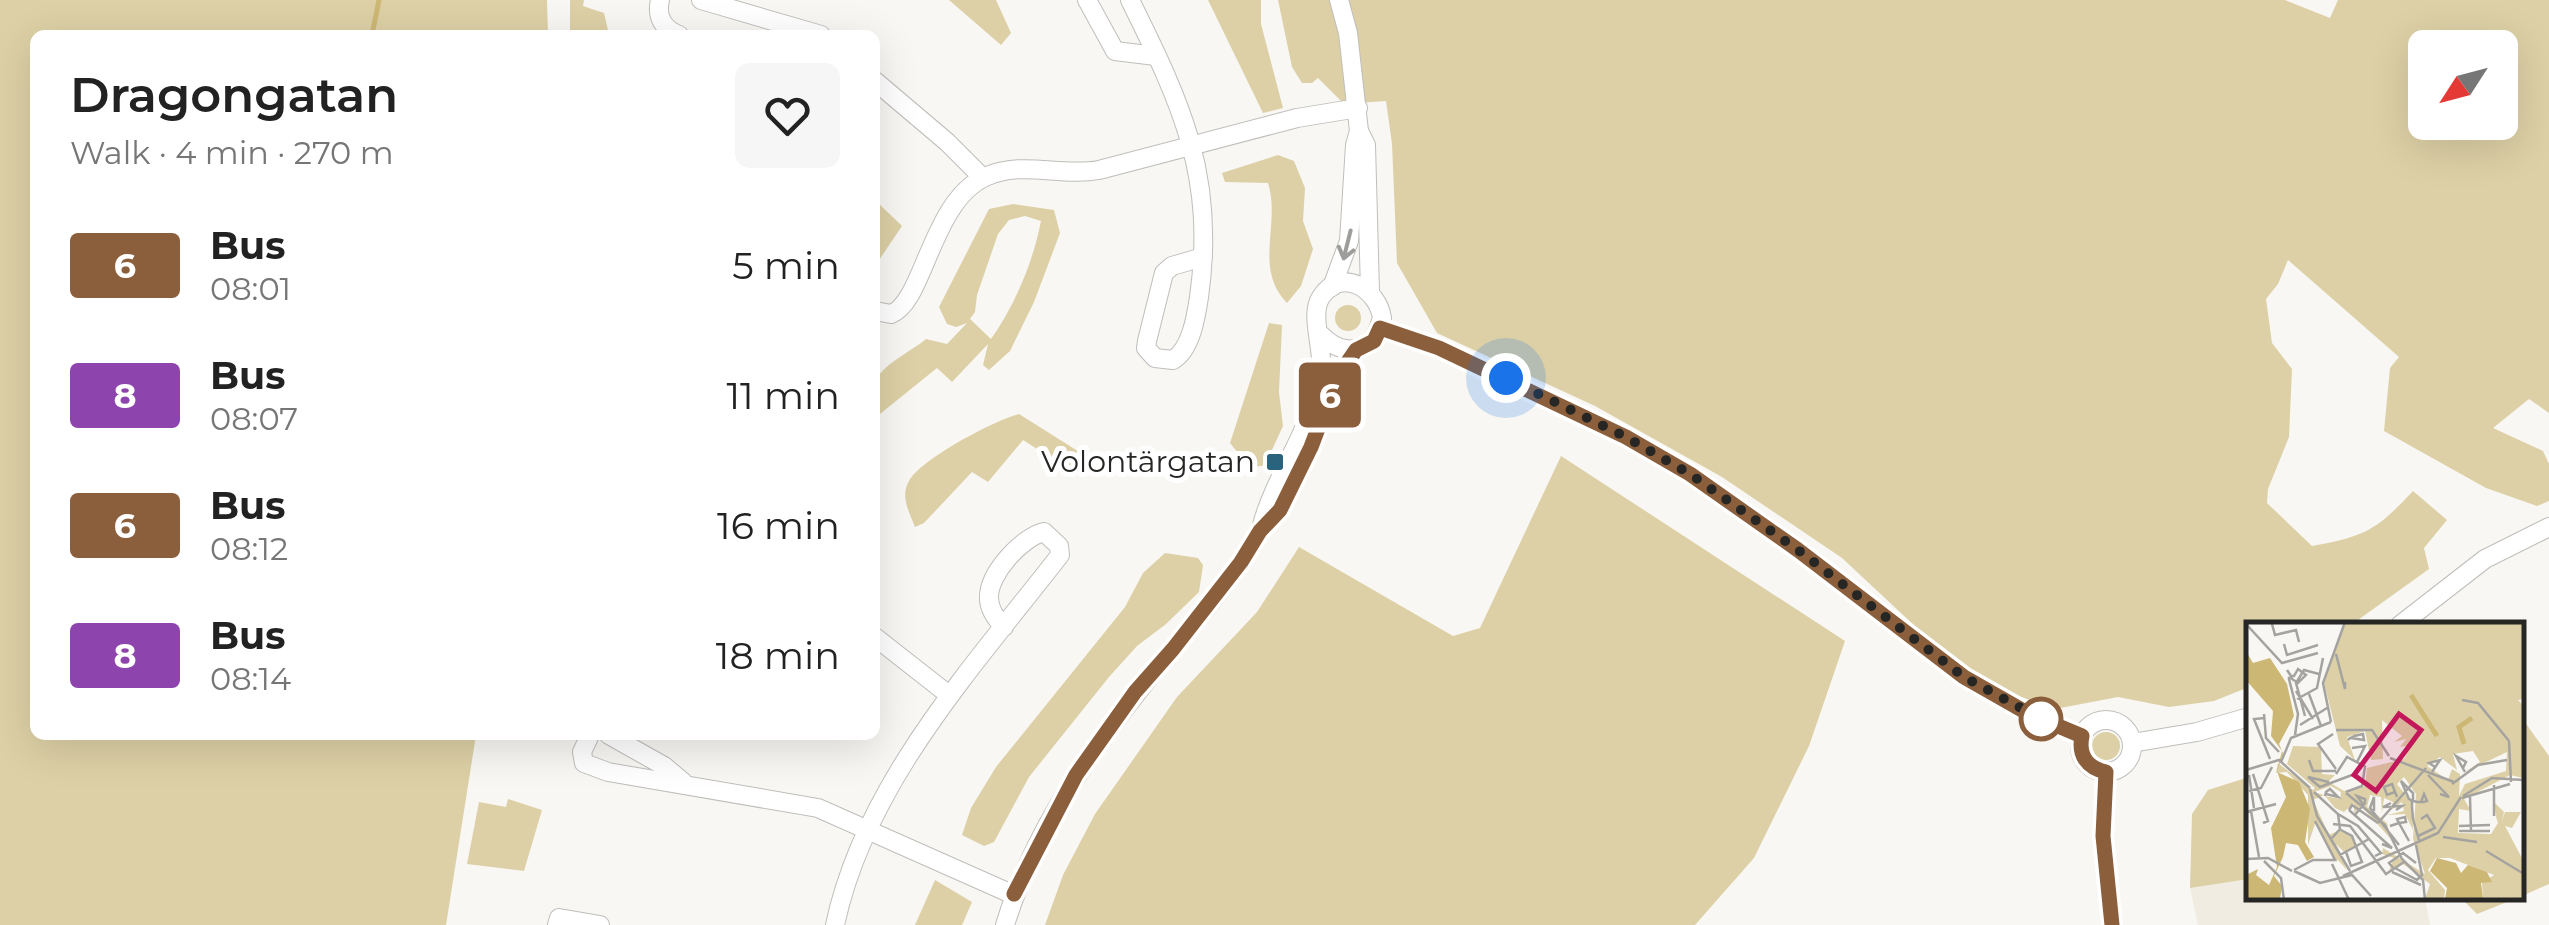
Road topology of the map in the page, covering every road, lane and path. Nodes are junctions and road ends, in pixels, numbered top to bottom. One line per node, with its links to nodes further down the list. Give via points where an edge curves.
1 (660, 0): 6 (street, via 660,19)
2 (701, 0): 7 (street)
3 (1087, 0): 8 (street, via 1116,51)
4 (1130, 0): 8 (street)
5 (1339, 0): 10 (street)
6 (669, 30)
7 (808, 30)
8 (1156, 56): 12 (street)
9 (880, 85): 13 (street)
10 (1358, 108): 11 (street); 12 (street)
11 (1360, 131): 15 (street, one-way to 15, via 1350,241); 16 (street, via 1368,156)
12 (1192, 146): 13 (street, via 1088,172 1022,168); 14 (street)
13 (982, 178): 17 (street, via 939,228 908,302 892,314)
14 (1203, 256): 14 (street, via 1184,352 1174,360 1155,358 1146,348 1164,273)
15 (1332, 287): 16 (street, via 1353,282); 19 (street, via 1316,308)
16 (1370, 291): 18 (street, via 1381,309)
17 (880, 311)
18 (1380, 328): 20 (street, via 1374,341); 28 (street, via 1439,348 1690,474 1964,677)
19 (1321, 335): 20 (street, via 1340,350); 22 (street, via 1317,389)
20 (1356, 350): 22 (street, via 1338,376 1280,510)
21 (2549, 527): 23 (street, via 2485,559)
22 (1260, 531): 35 (street, via 1076,775)
23 (2404, 622)
24 (1004, 627): 24 (street, via 988,600 991,582 1020,546 1044,532 1060,555); 26 (street)
25 (880, 641): 26 (street)
26 (950, 695): 34 (street, via 884,797)
27 (2246, 717): 31 (street)
28 (2082, 736): 31 (street, via 2092,724 2109,720 2124,727); 32 (street, via 2083,757)
29 (588, 740): 33 (street, via 584,764)
30 (619, 740): 33 (street)
31 (2132, 743): 32 (street, via 2124,764)
32 (2106, 772): 40 (street, via 2103,836)
33 (683, 782): 34 (street, via 818,808)
34 (870, 831): 35 (street); 38 (street)
35 (1014, 894): 39 (street)
36 (557, 925): 37 (street, via 559,918)
37 (600, 925)
38 (834, 925)
39 (1005, 925)
40 (2112, 925)

